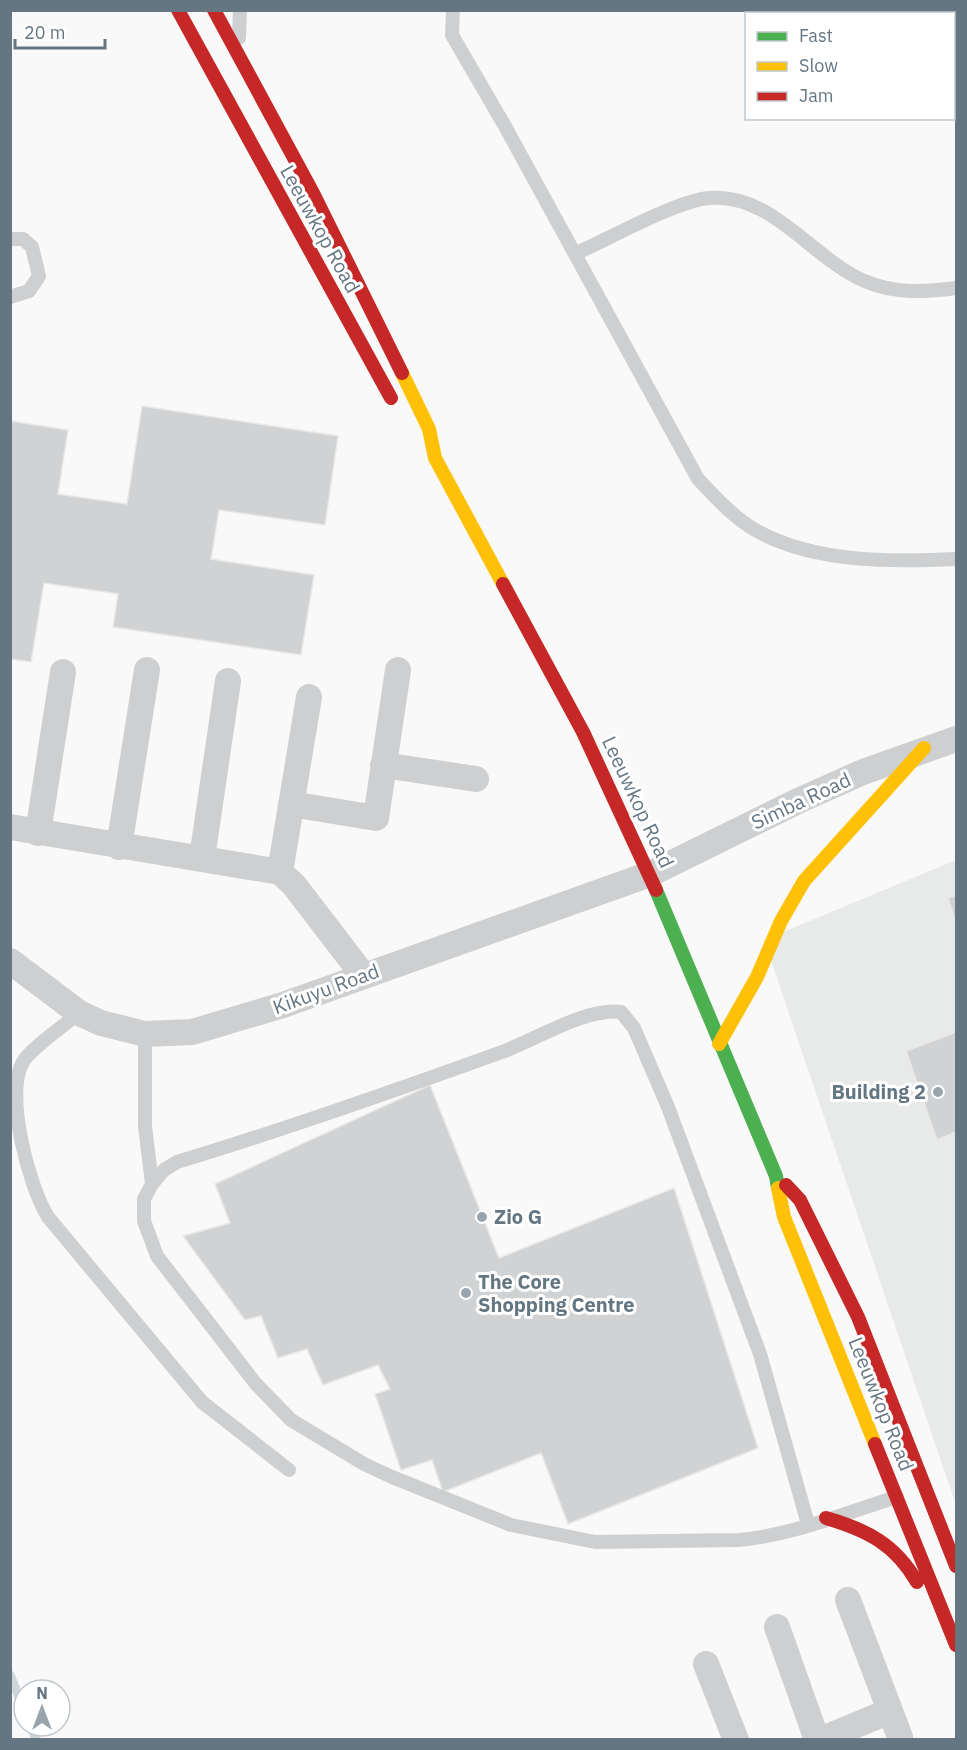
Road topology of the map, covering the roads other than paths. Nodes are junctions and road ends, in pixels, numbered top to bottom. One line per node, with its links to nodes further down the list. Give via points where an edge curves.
1 (178, 10): 10 (street, Leeuwkop Road)
2 (214, 10): 5 (street, Leeuwkop Road)
3 (240, 10): 5 (lane)
4 (453, 10): 7 (lane, via 452,35)
5 (242, 63): 12 (street, Leeuwkop Road, via 313,193 429,429)
6 (10, 239): 9 (lane, via 23,239 32,247 39,276 29,291)
7 (575, 254): 8 (lane, via 687,203 724,199 759,208 865,281 887,289 910,291); 13 (lane, via 698,479 727,509 757,531 829,554 881,560)
8 (957, 288)
9 (10, 297)
10 (397, 410)
11 (419, 446): 12 (street, Leeuwkop Road)
12 (435, 458): 29 (street, Leeuwkop Road, via 583,732)
13 (957, 559)
14 (147, 670): 26 (street)
15 (398, 670): 21 (street)
16 (63, 672): 25 (street)
17 (228, 681): 27 (street)
18 (309, 697): 23 (street)
19 (957, 739): 20 (street, Simba Road)
20 (924, 748): 29 (street, Simba Road, via 798,801); 34 (street, via 804,881)
21 (383, 765): 22 (street); 23 (street, via 376,818)
22 (476, 779)
23 (291, 804): 28 (street)
24 (10, 827): 25 (street)
25 (38, 833): 26 (street)
26 (119, 847): 27 (street)
27 (202, 858): 28 (street)
28 (280, 872): 31 (street)
29 (650, 874): 31 (street, Kikuyu Road); 34 (street, Leeuwkop Road)
30 (10, 961): 32 (street, Kikuyu Road)
31 (363, 975): 33 (street, Kikuyu Road, via 232,1022 192,1032)
32 (79, 1014): 33 (street, Kikuyu Road); 35 (lane, via 24,1060 19,1073)
33 (145, 1034): 37 (lane, via 145,1126)
34 (719, 1044): 36 (street, Leeuwkop Road)
35 (17, 1149): 38 (lane, via 37,1199 55,1226 202,1402)
36 (776, 1176): 39 (street, Leeuwkop Road, via 784,1217); 39 (street, Leeuwkop Road, via 800,1200 858,1317)
37 (152, 1184): 41 (lane, via 144,1199 144,1221 157,1256 256,1384 284,1413 364,1464 491,1519 595,1542 751,1539); 41 (lane, via 177,1162 353,1105 523,1044 596,1012 621,1012 634,1028 668,1107 760,1354)
38 (289, 1470)
39 (912, 1492): 40 (lane); 42 (street, Leeuwkop Road); 45 (street, Leeuwkop Road)
40 (826, 1518): 41 (lane); 46 (street, via 867,1531 895,1548 909,1565)
41 (808, 1524)
42 (957, 1566)
43 (848, 1600): 48 (street)
44 (777, 1628): 51 (street)
45 (957, 1645)
46 (957, 1655)
47 (706, 1664): 50 (street)
48 (891, 1711): 49 (street); 51 (street)
49 (900, 1737)
50 (736, 1740)
51 (819, 1740)

